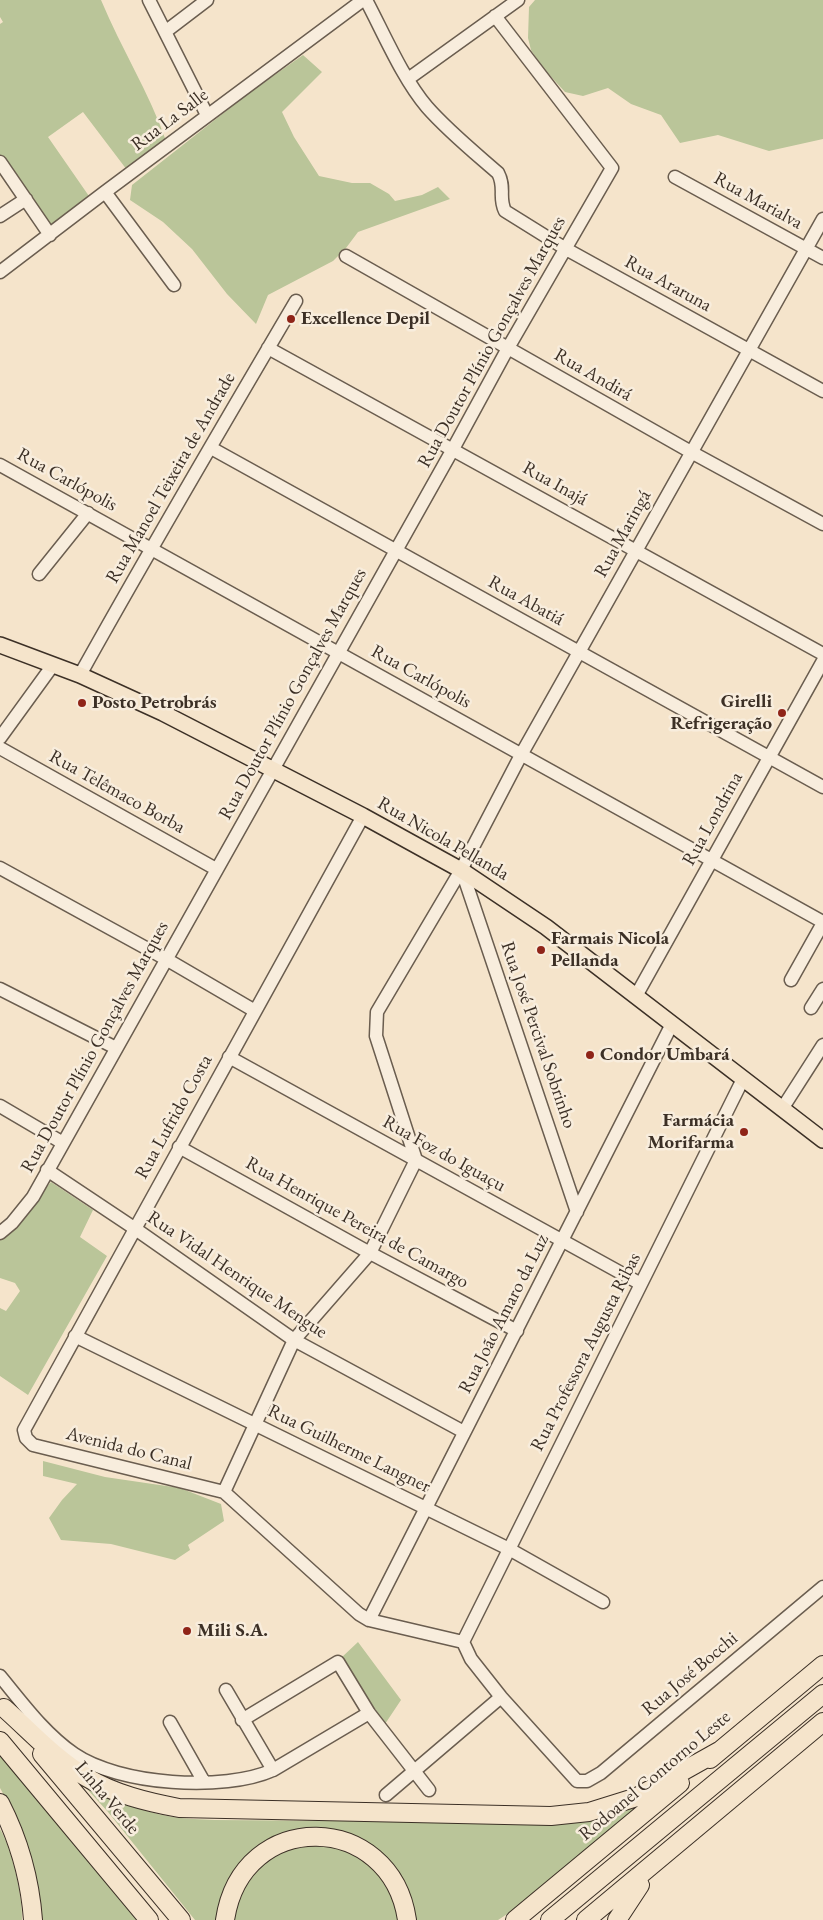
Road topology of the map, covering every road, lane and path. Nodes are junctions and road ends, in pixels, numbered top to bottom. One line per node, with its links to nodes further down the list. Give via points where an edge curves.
1 (149, 0): 6 (street)
2 (207, 0): 6 (street)
3 (365, 0): 7 (street); 8 (street, Rua La Salle)
4 (518, 0): 5 (street)
5 (495, 16): 7 (street); 16 (street, Rua Doutor Plínio Gonçalves Marques, via 612,168)
6 (164, 32): 8 (street)
7 (408, 79): 16 (street, Rua Araruna, via 444,125 498,173 503,183 501,204 505,211)
8 (208, 116): 11 (street, Rua La Salle)
9 (0, 162): 12 (street)
10 (675, 177): 17 (street, Rua Marialva)
11 (105, 192): 15 (street, Rua La Salle); 21 (street)
12 (26, 199): 13 (street); 15 (street)
13 (0, 216)
14 (823, 219): 17 (street, Rua Maringá)
15 (50, 235): 20 (street, Rua La Salle)
16 (566, 249): 24 (street, Rua Doutor Plínio Gonçalves Marques); 25 (street, Rua Araruna)
17 (807, 249): 19 (street, Rua Marialva); 25 (street, Rua Maringá)
18 (346, 256): 24 (street, Rua Andirá)
19 (823, 258)
20 (0, 272)
21 (174, 285)
22 (296, 301): 23 (street, Rua Manoel Teixeira de Andrade)
23 (268, 348): 27 (street, Rua Manoel Teixeira de Andrade); 28 (street, Rua Inajá)
24 (508, 348): 28 (street, Rua Doutor Plínio Gonçalves Marques); 29 (street, Rua Andirá)
25 (748, 350): 26 (street, Rua Araruna); 29 (street, Rua Maringá)
26 (823, 391)
27 (211, 448): 33 (street, Rua Manoel Teixeira de Andrade); 34 (street, Rua Abatiá)
28 (453, 449): 34 (street, Rua Doutor Plínio Gonçalves Marques); 35 (street, Rua Inajá)
29 (691, 452): 32 (street, Rua Andirá); 35 (street, Rua Maringá)
30 (0, 464): 31 (street, Rua Carlópolis)
31 (88, 513): 33 (street, Rua Carlópolis); 36 (street)
32 (823, 524)
33 (150, 548): 39 (street, Rua Carlópolis); 43 (street, Rua Manoel Teixeira de Andrade)
34 (396, 550): 38 (street, Rua Abatiá); 39 (street, Rua Doutor Plínio Gonçalves Marques)
35 (636, 550): 38 (street, Rua Maringá); 40 (street, Rua Inajá)
36 (39, 574)
37 (0, 645): 42 (main road, Rua Nicola Pellanda)
38 (579, 651): 46 (street, Rua Maringá); 47 (street, Rua Abatiá)
39 (338, 652): 46 (street, Rua Carlópolis); 48 (street, Rua Doutor Plínio Gonçalves Marques)
40 (823, 654)
41 (823, 661): 47 (street, Rua Londrina)
42 (52, 665): 43 (main road, Rua Nicola Pellanda); 44 (street)
43 (80, 675): 48 (main road, Rua Nicola Pellanda)
44 (0, 738)
45 (0, 748): 53 (street, Rua Telêmaco Borba)
46 (521, 755): 51 (street, Rua Carlópolis); 54 (street, Rua Maringá)
47 (770, 756): 49 (street, Rua Abatiá); 51 (street, Rua Londrina)
48 (273, 769): 50 (main road, Rua Nicola Pellanda); 53 (street, Rua Doutor Plínio Gonçalves Marques)
49 (823, 787)
50 (363, 816): 54 (main road, Rua Nicola Pellanda); 62 (street, Rua Lufrido Costa)
51 (712, 859): 55 (street, Rua Carlópolis); 60 (street, Rua Londrina)
52 (0, 868): 56 (street)
53 (216, 869): 56 (street, Rua Doutor Plínio Gonçalves Marques)
54 (462, 870): 60 (main road, Rua Nicola Pellanda, via 538,921); 73 (street, Rua Maringá, via 377,1012 376,1036); 75 (street, Rua José Percival Sobrinho)
55 (823, 923): 57 (street)
56 (166, 959): 62 (street); 65 (street, Rua Doutor Plínio Gonçalves Marques)
57 (791, 980)
58 (0, 989): 65 (street)
59 (823, 989): 61 (street)
60 (636, 996): 63 (main road, Rua Nicola Pellanda)
61 (811, 1008)
62 (254, 1011): 66 (street, Rua Lufrido Costa)
63 (672, 1024): 67 (main road, Rua Nicola Pellanda); 75 (street, Rua João Amaro da Luz)
64 (823, 1044): 69 (street)
65 (116, 1048): 71 (street, Rua Doutor Plínio Gonçalves Marques)
66 (229, 1057): 72 (street, Rua Lufrido Costa); 73 (street, Rua Foz do Iguaçu)
67 (743, 1079): 69 (main road, Rua Nicola Pellanda); 80 (street, Rua Professora Augusta Ribas)
68 (0, 1106): 71 (street)
69 (782, 1109): 70 (main road, Rua Nicola Pellanda)
70 (823, 1140)
71 (63, 1142): 74 (street, Rua Doutor Plínio Gonçalves Marques)
72 (179, 1147): 76 (street, Rua Lufrido Costa); 79 (street, Rua Henrique Pereira de Camargo)
73 (416, 1160): 78 (street, Rua Foz do Iguaçu); 79 (street)
74 (47, 1170): 76 (street, Rua Vidal Henrique Mengue); 77 (street, Rua Doutor Plínio Gonçalves Marques, via 32,1197)
75 (577, 1212): 78 (street, Rua João Amaro da Luz)
76 (134, 1228): 82 (street, Rua Lufrido Costa); 83 (street, Rua Vidal Henrique Mengue)
77 (0, 1233)
78 (563, 1241): 80 (street, Rua Foz do Iguaçu); 81 (street, Rua João Amaro da Luz)
79 (370, 1253): 81 (street, Rua Henrique Pereira de Camargo); 83 (street)
80 (641, 1284): 89 (street, Rua Professora Augusta Ribas)
81 (517, 1331): 85 (street, Rua João Amaro da Luz)
82 (75, 1336): 84 (street, Rua Guilherme Langner); 86 (street, Rua Lufrido Costa, via 24,1430)
83 (294, 1340): 84 (street); 85 (street, Rua Vidal Henrique Mengue)
84 (255, 1424): 87 (street); 88 (street, Rua Guilherme Langner)
85 (464, 1432): 88 (street, Rua João Amaro da Luz)
86 (26, 1438): 87 (street, Avenida do Canal, via 33,1445)
87 (224, 1492): 92 (street, via 347,1604)
88 (427, 1509): 89 (street, Rua Guilherme Langner); 92 (street, Rua João Amaro da Luz)
89 (509, 1549): 91 (street, Rua Guilherme Langner); 93 (street, Rua Professora Augusta Ribas)
90 (823, 1588): 98 (street, Rua José Bocchi, via 601,1773 587,1781 577,1781)
91 (603, 1602)
92 (369, 1620): 93 (street)
93 (463, 1642): 98 (street, via 471,1659)
94 (823, 1665): 105 (highway, Rodoanel Contorno Leste)
95 (0, 1676): 108 (street, via 54,1738 86,1761 147,1779)
96 (226, 1690): 101 (street)
97 (823, 1694): 114 (highway)
98 (501, 1697): 107 (street)
99 (2, 1706): 105 (highway, via 85,1776 127,1796 179,1808 551,1816 595,1810 637,1798); 117 (highway, Linha Verde)
100 (369, 1713): 101 (street, via 338,1662); 106 (street); 107 (street)
101 (242, 1720): 106 (street)
102 (170, 1722): 108 (street)
103 (823, 1722): 112 (highway)
104 (0, 1741): 116 (highway)
105 (719, 1751): 113 (highway, Rodoanel Contorno Leste)
106 (274, 1770): 108 (street, via 242,1780)
107 (414, 1770): 109 (street); 110 (street)
108 (204, 1782)
109 (429, 1790)
110 (386, 1795)
111 (0, 1803): 115 (highway, via 26,1871)
112 (669, 1852): 122 (highway); 123 (highway, via 642,1881)
113 (534, 1905): 120 (highway); 121 (highway, Rodoanel Contorno Leste)
114 (552, 1918)
115 (33, 1920)
116 (149, 1920)
117 (181, 1920)
118 (225, 1920): 119 (highway, via 232,1893 253,1862 279,1843 314,1836 354,1845 380,1865 400,1892)
119 (407, 1920)
120 (507, 1920)
121 (515, 1920)
122 (586, 1920)
123 (617, 1920)

